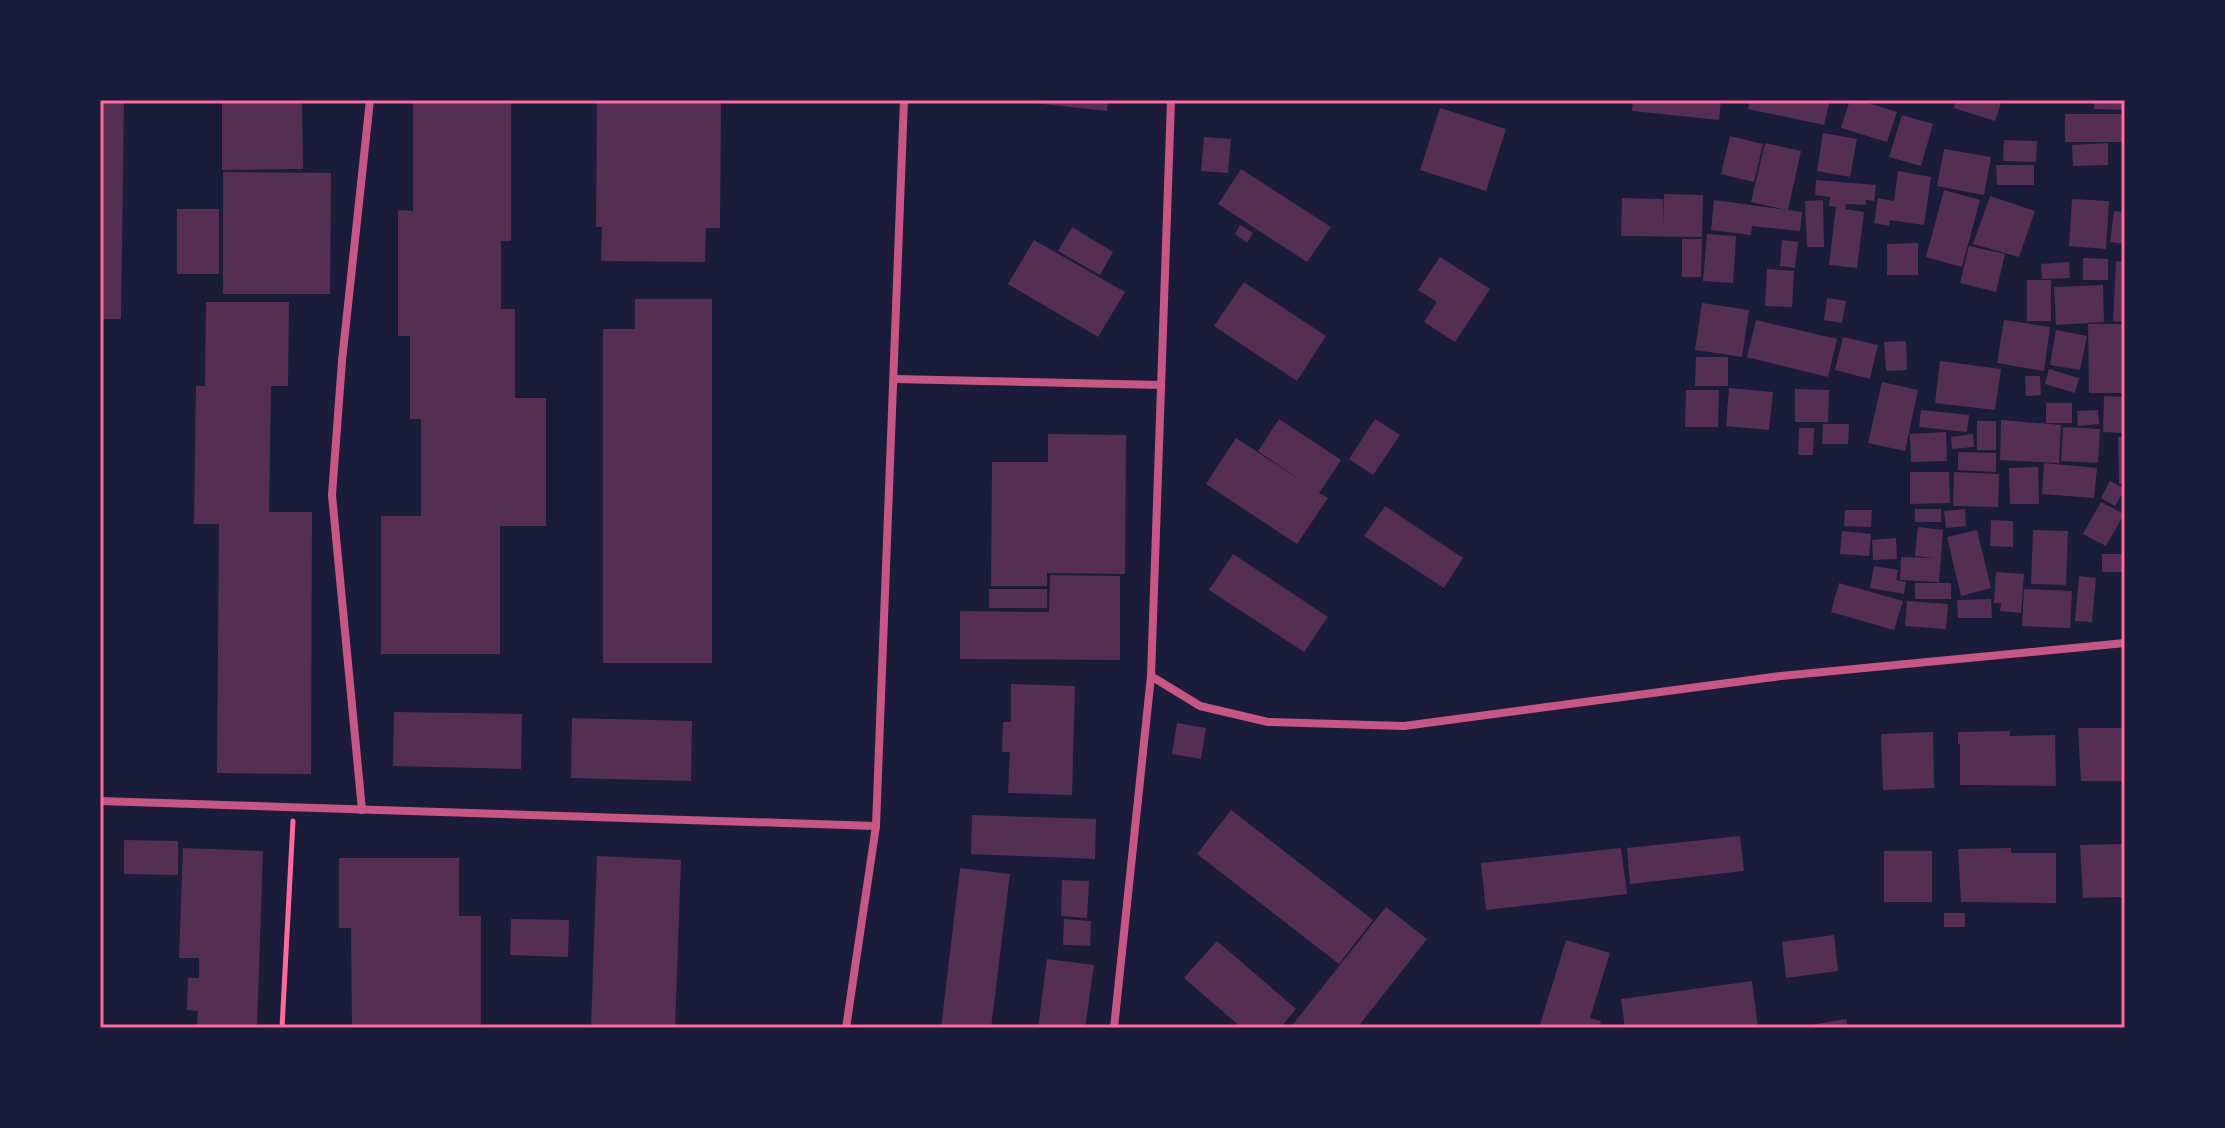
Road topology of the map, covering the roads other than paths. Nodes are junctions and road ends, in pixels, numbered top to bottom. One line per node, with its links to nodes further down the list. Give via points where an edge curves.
1 (370, 100): 9 (street, via 332,495)
2 (904, 100): 4 (street)
3 (1171, 100): 5 (street)
4 (894, 379): 5 (street); 10 (street)
5 (1161, 385): 7 (street)
6 (2125, 643): 7 (street, via 1781,676 1404,726 1268,722 1200,706)
7 (1151, 676): 12 (street)
8 (100, 801): 9 (street)
9 (362, 810): 10 (street)
10 (876, 826): 11 (street)
11 (846, 1028)
12 (1114, 1028)

